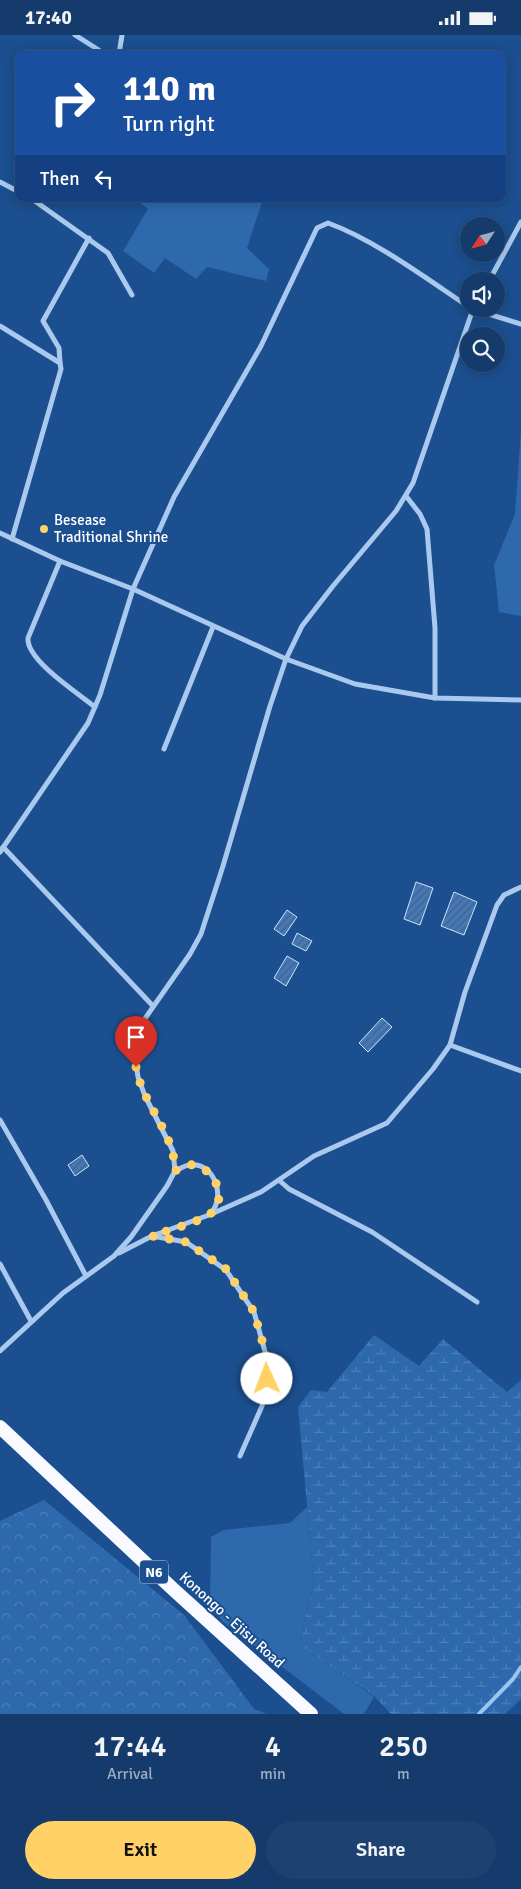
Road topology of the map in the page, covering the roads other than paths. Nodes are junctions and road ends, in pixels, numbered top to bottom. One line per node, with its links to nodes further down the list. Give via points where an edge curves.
1 (75, 35): 3 (street)
2 (122, 35): 4 (street)
3 (99, 50)
4 (120, 50)
5 (0, 182): 6 (street)
6 (15, 190)
7 (44, 202): 9 (street)
8 (521, 222): 10 (street)
9 (89, 238): 11 (street, via 108,253); 17 (street, via 44,321 59,348)
10 (493, 272)
11 (132, 295)
12 (460, 300): 22 (street, via 339,227 328,223 317,229 261,346 174,497)
13 (469, 317): 18 (street, via 424,457)
14 (500, 317): 15 (street)
15 (521, 324)
16 (0, 327): 17 (street)
17 (60, 363): 20 (street, via 61,375)
18 (406, 496): 24 (street, via 302,625); 25 (street, via 420,513 427,529 435,628)
19 (0, 533): 20 (street)
20 (12, 539): 21 (street)
21 (60, 561): 22 (street); 27 (street, via 28,645 54,675)
22 (133, 589): 23 (street); 27 (street)
23 (213, 627): 24 (street); 28 (street)
24 (286, 659): 25 (street, via 355,684); 31 (street, via 204,927 190,954)
25 (435, 698): 26 (street)
26 (521, 700)
27 (95, 707): 29 (street, via 88,723)
28 (164, 749)
29 (2, 849): 31 (street)
30 (521, 887): 32 (street, via 504,895 497,905 465,992)
31 (153, 1006): 35 (street, via 144,1020 134,1057 145,1096 173,1151)
32 (450, 1045): 33 (street); 36 (street, via 387,1123 314,1156)
33 (521, 1071)
34 (0, 1119): 41 (street)
35 (175, 1171): 37 (street, via 191,1164 203,1167 212,1177 219,1196 217,1206); 39 (street, via 131,1237)
36 (280, 1181): 37 (street); 42 (street, via 289,1189 372,1232)
37 (209, 1215): 38 (street)
38 (152, 1236): 39 (street); 46 (street, via 186,1242 226,1269 254,1312 269,1365 262,1406)
39 (114, 1256): 41 (street)
40 (0, 1263): 43 (street)
41 (86, 1276): 43 (street)
42 (477, 1302)
43 (31, 1321): 44 (street)
44 (0, 1351)
45 (0, 1427): 47 (highway, Konongo - Ejisu Road / N6)
46 (240, 1456)
47 (311, 1714)

